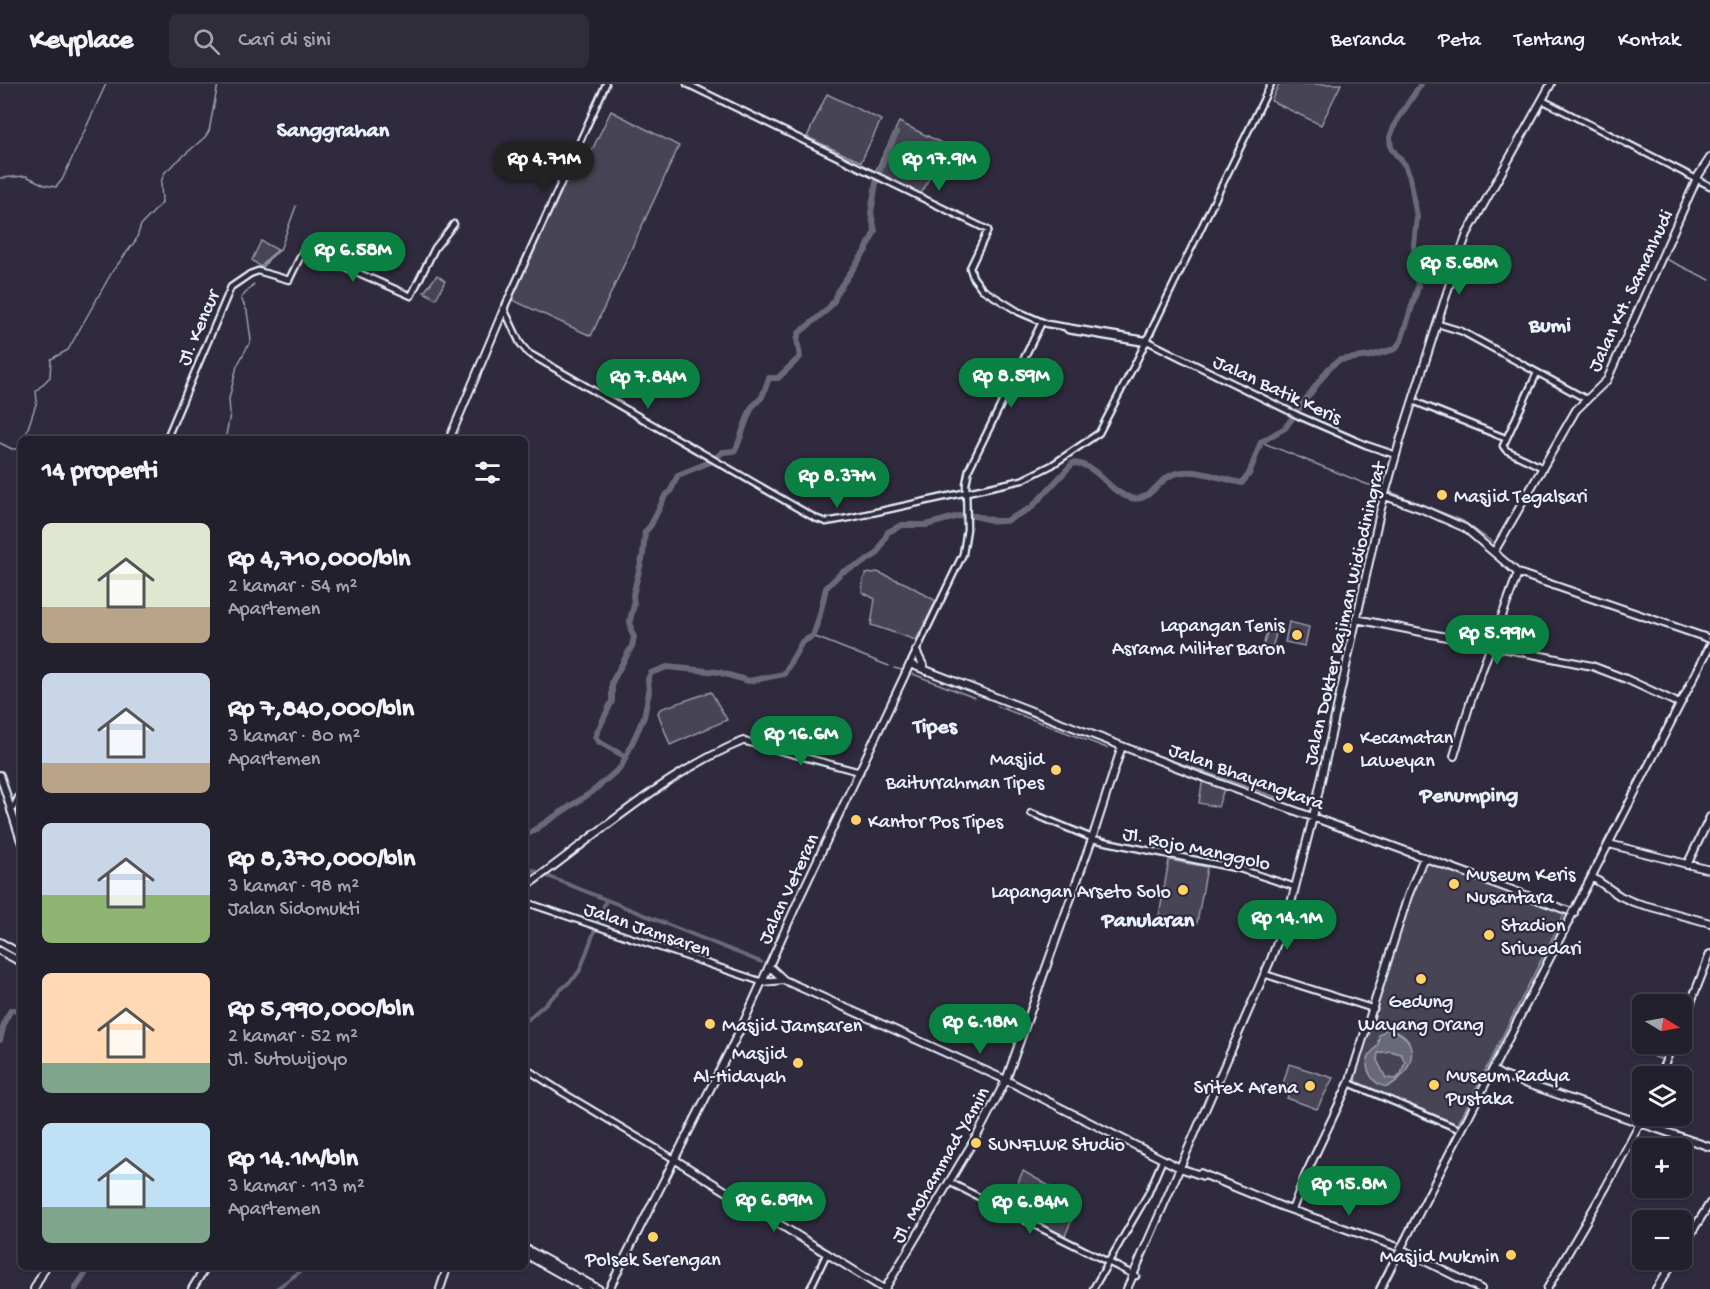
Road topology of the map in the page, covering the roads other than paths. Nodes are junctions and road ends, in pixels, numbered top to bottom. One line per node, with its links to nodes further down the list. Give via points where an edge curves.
1 (606, 84): 10 (street)
2 (687, 84): 11 (street, via 988,230 970,268 974,280 1019,312)
3 (1271, 84): 15 (street)
4 (1551, 84): 5 (main road, Jalan Dokter Rajiman Widiodiningrat)
5 (1542, 100): 7 (street); 12 (main road, Jalan Dokter Rajiman Widiodiningrat, via 1467,234)
6 (1710, 158): 7 (main road, Jalan KH. Samanhudi)
7 (1697, 180): 8 (street); 18 (main road, Jalan KH. Samanhudi, via 1607,380)
8 (1710, 186)
9 (454, 224): 20 (street, Jl. Kencur, via 435,248 411,296 304,249 289,280 259,271 231,287)
10 (504, 309): 21 (main road); 25 (street, via 526,351 823,522)
11 (1042, 322): 13 (street); 25 (street, Jalan Veteran, via 969,470)
12 (1437, 324): 17 (street, via 1461,332); 19 (main road, Jalan Dokter Rajiman Widiodiningrat)
13 (1114, 336): 14 (street); 15 (street)
14 (1132, 342): 15 (street); 16 (street)
15 (1146, 342): 16 (street); 23 (street, Jalan Batik Keris, via 1299,416)
16 (1139, 355): 25 (street, via 1096,435 1030,478)
17 (1537, 373): 18 (street); 22 (street)
18 (1583, 398): 24 (main road, Jalan KH. Samanhudi)
19 (1413, 401): 22 (street); 23 (main road, Jalan Dokter Rajiman Widiodiningrat)
20 (168, 436)
21 (451, 436)
22 (1505, 438): 24 (street, via 1505,449)
23 (1396, 455): 26 (main road, Jalan Dokter Rajiman Widiodiningrat)
24 (1540, 466): 27 (main road, Jalan KH. Samanhudi)
25 (966, 494): 33 (street, Jalan Veteran, via 967,525 961,560)
26 (1384, 496): 27 (main road, via 1457,524); 29 (main road, Jalan Dokter Rajiman Widiodiningrat)
27 (1494, 552): 28 (main road)
28 (1518, 573): 30 (main road); 31 (main road)
29 (1356, 619): 31 (main road); 45 (main road, Jalan Dokter Rajiman Widiodiningrat)
30 (1710, 639)
31 (1492, 645): 36 (main road, via 1600,669); 39 (main road)
32 (1710, 646): 36 (main road)
33 (916, 651): 34 (street, Jalan Veteran); 35 (main road)
34 (910, 664): 35 (main road, Jalan Bhayangkara); 40 (main road, Jalan Veteran)
35 (926, 671): 38 (main road, Jalan Bhayangkara)
36 (1680, 704): 49 (main road)
37 (743, 741): 40 (street); 54 (main road, via 709,757 642,799)
38 (1122, 746): 45 (main road, Jalan Bhayangkara); 48 (main road, Jl. Mohammad Yamin)
39 (1454, 756)
40 (860, 772): 64 (main road, Jalan Veteran)
41 (0, 775): 43 (main road)
42 (18, 798): 43 (street)
43 (11, 812): 47 (main road)
44 (1031, 813): 48 (street, Jl. Rojo Manggolo)
45 (1313, 817): 50 (main road, Jalan Bhayangkara); 55 (main road, Jalan Dokter Rajiman Widiodiningrat)
46 (1710, 817): 51 (main road)
47 (18, 832)
48 (1092, 838): 55 (street, Jl. Rojo Manggolo, via 1247,871); 72 (main road, Jl. Mohammad Yamin)
49 (1608, 844): 51 (main road); 53 (main road)
50 (1424, 857): 57 (main road, Jalan Bhayangkara); 69 (main road, via 1408,896)
51 (1687, 864): 52 (main road)
52 (1710, 870)
53 (1592, 877): 57 (main road); 58 (main road, via 1633,902)
54 (528, 885)
55 (1295, 887): 65 (main road, Jalan Dokter Rajiman Widiodiningrat)
56 (528, 903): 67 (street, Jalan Jamsaren)
57 (1574, 913): 71 (main road)
58 (1710, 924)
59 (0, 942): 61 (main road)
60 (0, 951): 63 (main road)
61 (18, 952)
62 (1710, 954): 68 (main road)
63 (18, 960)
64 (769, 966): 66 (main road); 67 (main road, Jalan Veteran)
65 (1264, 974): 69 (street); 81 (main road, Jalan Dokter Rajiman Widiodiningrat)
66 (784, 980): 67 (main road); 72 (main road)
67 (762, 982): 79 (main road, Jalan Veteran)
68 (1692, 1000)
69 (1374, 1009): 73 (main road)
70 (528, 1070): 79 (street)
71 (1493, 1070): 74 (main road); 77 (main road)
72 (1006, 1080): 80 (main road); 82 (main road, Jl. Mohammad Yamin)
73 (1349, 1083): 77 (street); 84 (main road)
74 (1632, 1116)
75 (1638, 1126): 109 (main road)
76 (1659, 1126): 78 (main road)
77 (1461, 1130): 88 (main road)
78 (1710, 1147)
79 (674, 1159): 89 (main road); 102 (main road, Jalan Veteran)
80 (1163, 1159): 81 (main road); 91 (street, via 1148,1194)
81 (1179, 1166): 84 (main road); 96 (main road, Jalan Dokter Rajiman Widiodiningrat)
82 (950, 1182): 91 (street); 104 (main road, Jl. Mohammad Yamin)
83 (1710, 1203): 85 (main road)
84 (1291, 1208): 88 (main road)
85 (1707, 1212): 86 (main road)
86 (1692, 1234)
87 (528, 1250): 101 (main road)
88 (1401, 1250): 107 (main road); 108 (main road)
89 (827, 1253): 103 (street); 104 (main road)
90 (528, 1256): 100 (main road)
91 (1108, 1261): 96 (street); 105 (street)
92 (44, 1270): 97 (main road)
93 (204, 1270): 98 (main road)
94 (446, 1270): 99 (main road)
95 (1668, 1270): 110 (main road)
96 (1135, 1275): 106 (main road, Jalan Dokter Rajiman Widiodiningrat)
97 (34, 1289)
98 (192, 1289)
99 (440, 1289)
100 (587, 1289)
101 (599, 1289)
102 (609, 1289)
103 (810, 1289)
104 (885, 1289)
105 (1093, 1289)
106 (1127, 1289)
107 (1380, 1289)
108 (1481, 1289)
109 (1547, 1289)
110 (1656, 1289)

